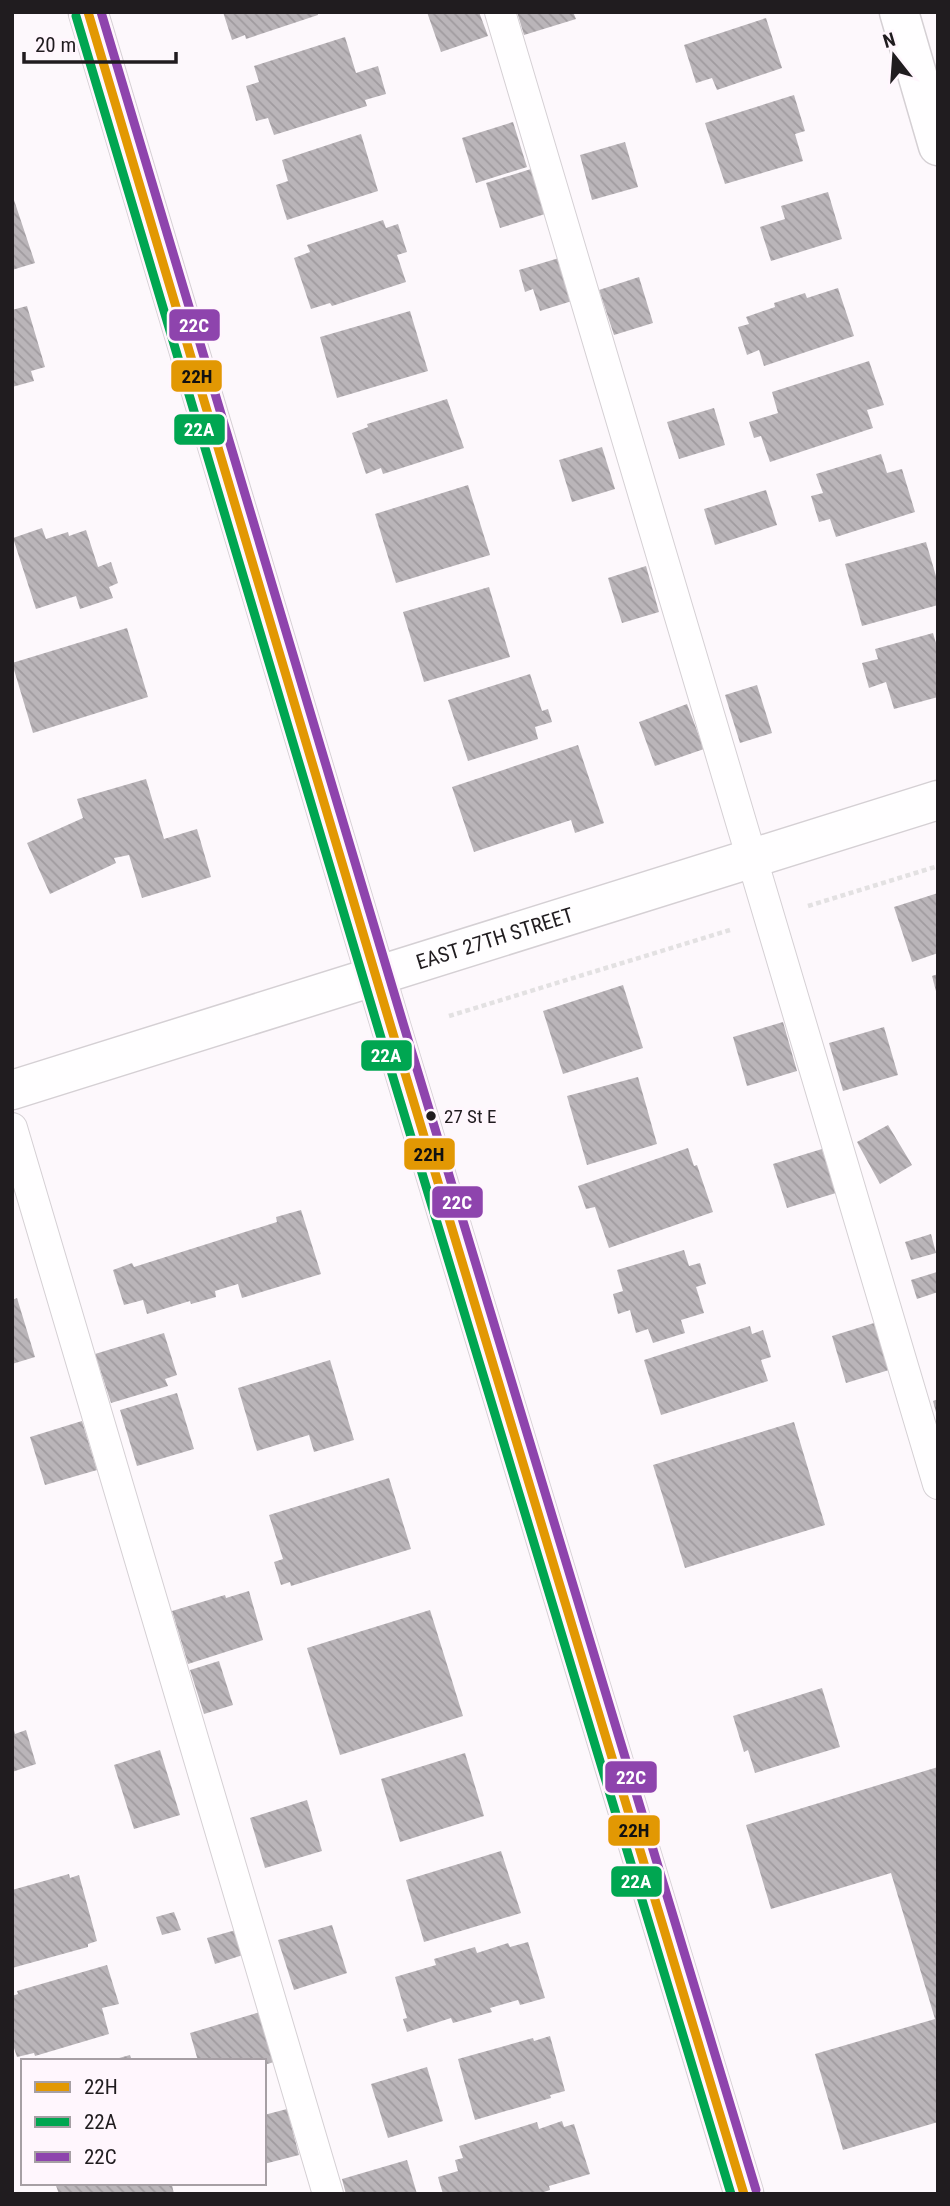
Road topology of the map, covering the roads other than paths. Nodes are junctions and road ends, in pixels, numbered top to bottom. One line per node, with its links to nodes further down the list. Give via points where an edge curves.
1 (88, 12): 7 (main road)
2 (500, 12): 6 (lane)
3 (899, 12): 4 (main road)
4 (938, 146)
5 (938, 800): 6 (main road, EAST 27TH STREET)
6 (753, 857): 7 (main road, EAST 27TH STREET); 10 (lane)
7 (376, 975): 8 (main road, EAST 27TH STREET); 12 (main road)
8 (12, 1090)
9 (12, 1128): 11 (lane)
10 (938, 1484)
11 (328, 2194)
12 (744, 2194)

